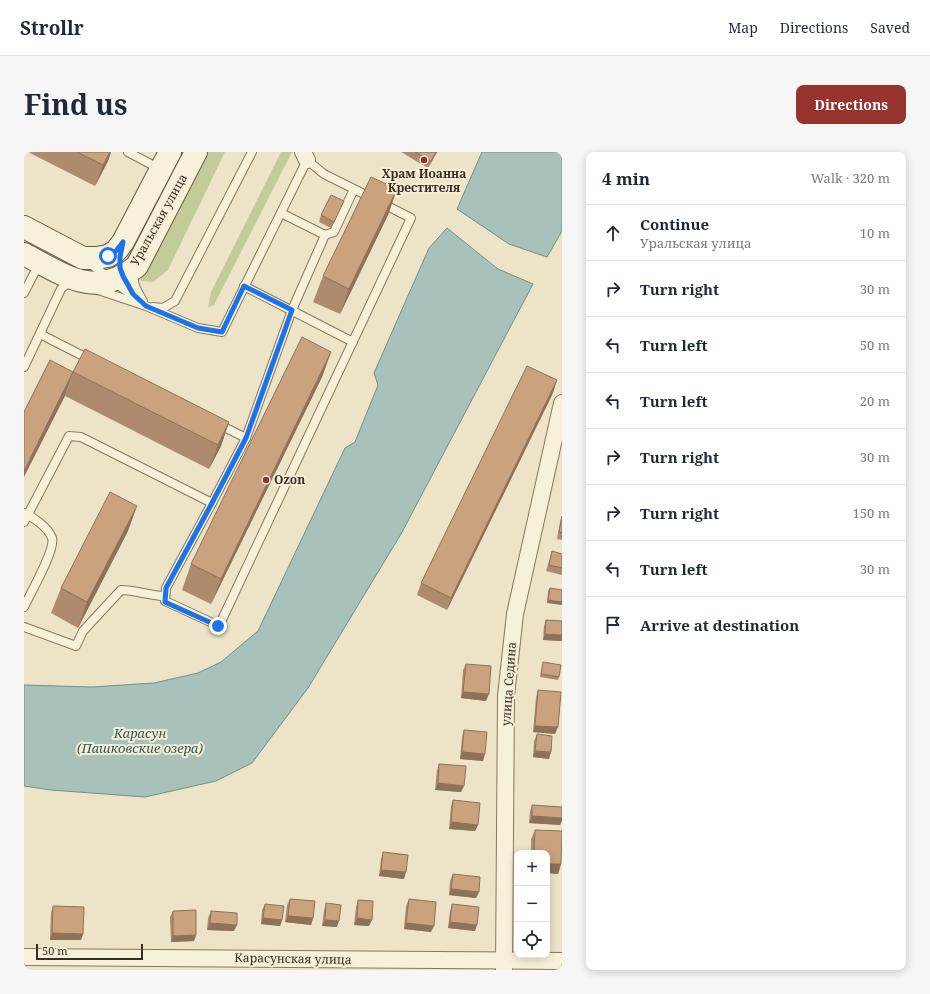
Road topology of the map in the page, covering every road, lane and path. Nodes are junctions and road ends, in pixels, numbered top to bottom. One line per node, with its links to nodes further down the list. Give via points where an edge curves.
1 (128, 152): 5 (lane)
2 (196, 152): 11 (main road, Уральская улица)
3 (252, 152): 14 (lane, via 175,301 163,308)
4 (305, 156): 6 (lane, via 324,174); 7 (lane)
5 (166, 161): 11 (main road, Уральская улица)
6 (354, 189): 9 (lane, via 334,232); 17 (lane, via 411,218)
7 (281, 213): 9 (lane); 12 (lane)
8 (24, 227): 11 (main road)
9 (325, 235): 15 (lane)
10 (32, 258): 11 (main road); 13 (lane)
11 (103, 267): 14 (lane); 14 (lane); 14 (lane, via 134,275 135,288); 14 (lane, via 107,294); 16 (lane, via 61,289)
12 (244, 286): 14 (lane, via 222,332 198,328); 15 (lane)
13 (24, 293)
14 (146, 306)
15 (292, 310): 17 (lane); 22 (lane)
16 (40, 334): 18 (lane); 19 (lane)
17 (353, 342): 25 (lane, via 218,626 165,602)
18 (96, 362)
19 (24, 367)
20 (562, 403): 31 (street, улица Седина, via 515,614 506,696)
21 (210, 420): 22 (lane)
22 (246, 438): 23 (lane)
23 (212, 503): 24 (lane, via 81,437 69,436); 25 (lane, via 166,588)
24 (25, 516): 26 (lane, via 46,529 52,538 51,550)
25 (165, 596): 27 (lane, via 121,590 83,631 76,646)
26 (24, 607)
27 (24, 626)
28 (24, 957): 30 (street, Карасунская улица)
29 (562, 961): 31 (street, Карасунская улица)
30 (214, 964): 31 (street, Карасунская улица)
31 (504, 965)

